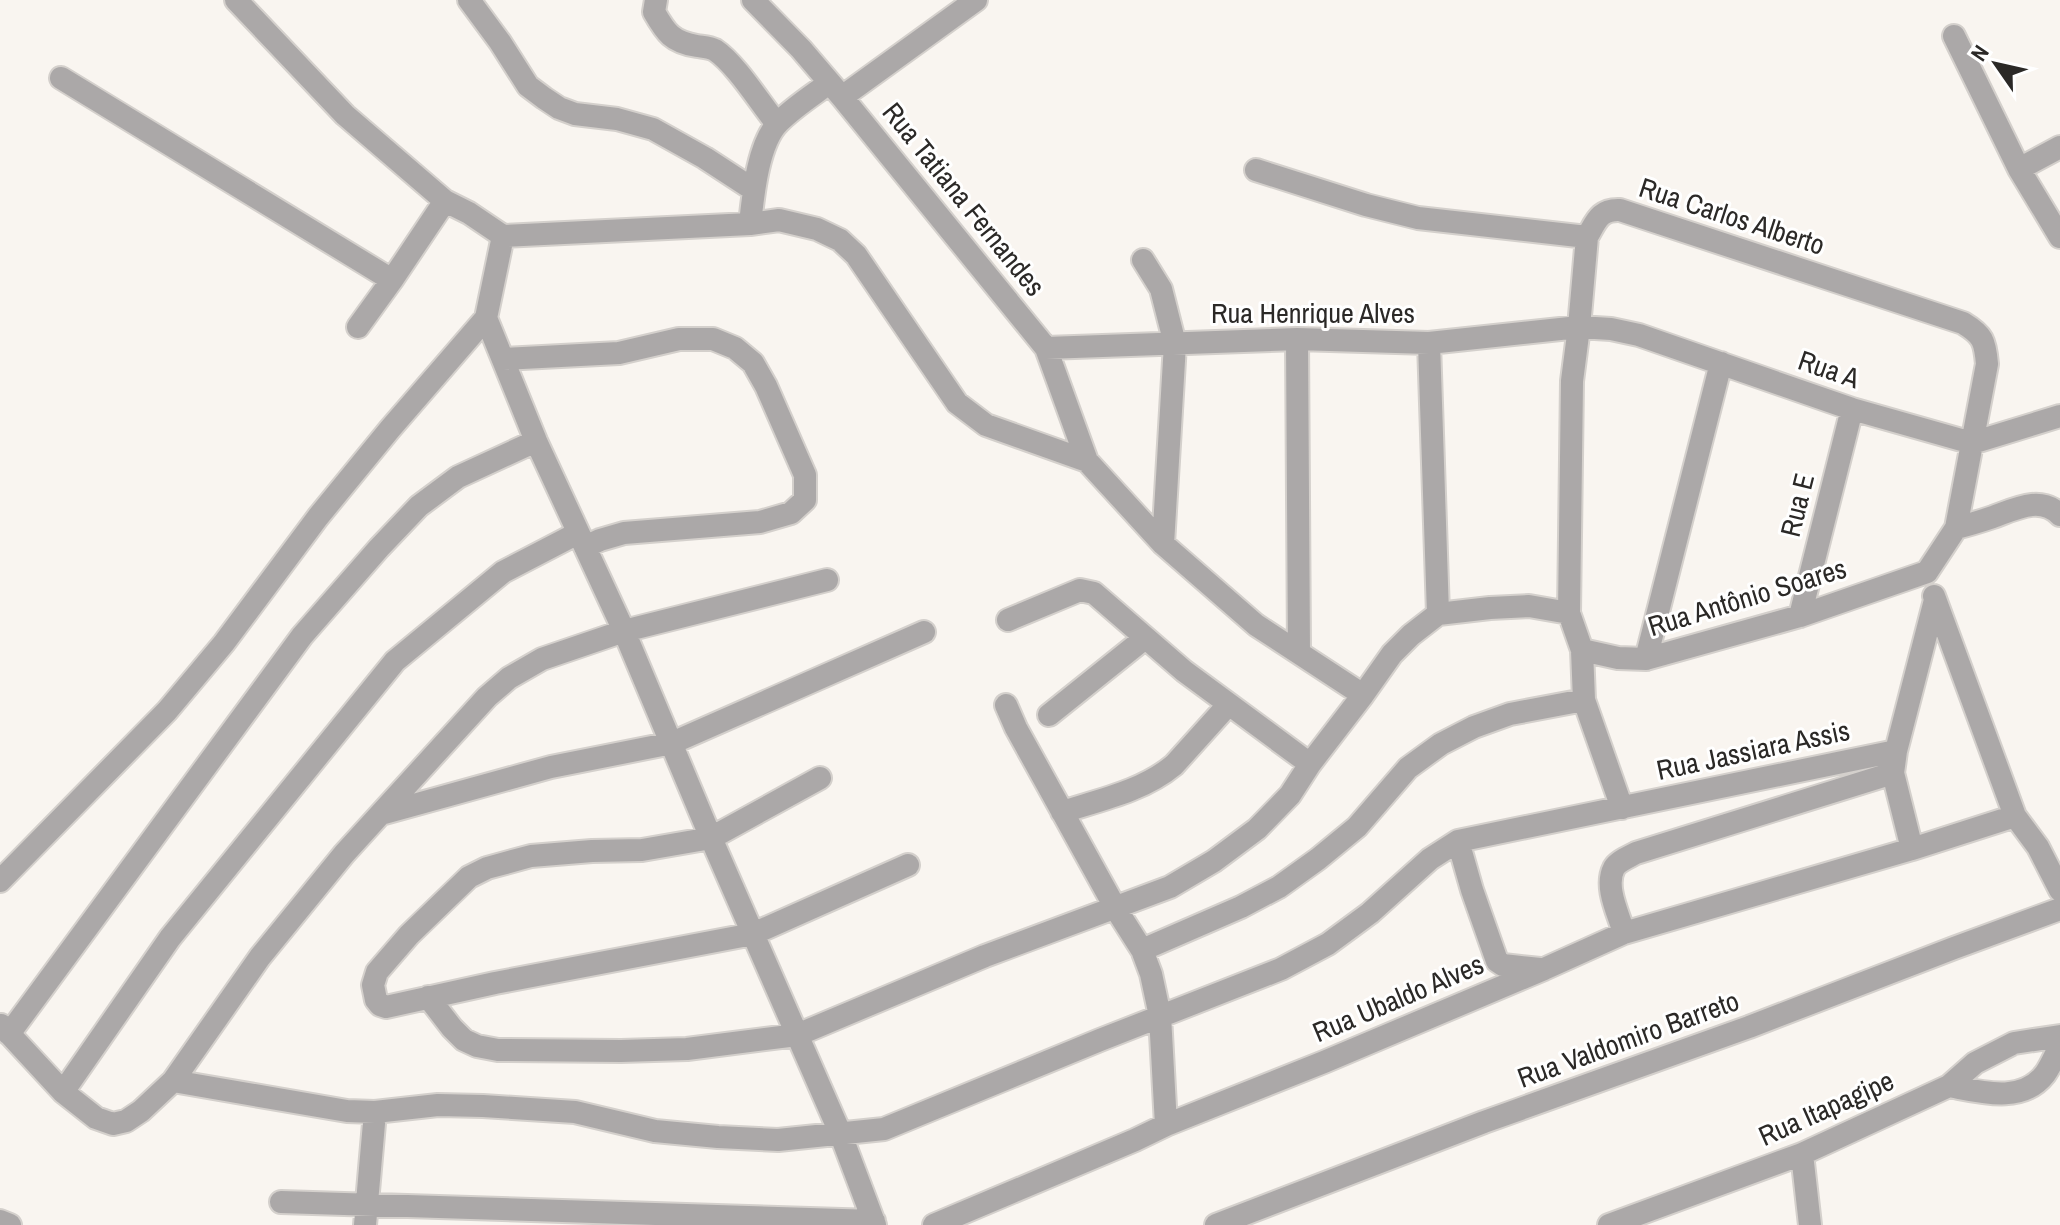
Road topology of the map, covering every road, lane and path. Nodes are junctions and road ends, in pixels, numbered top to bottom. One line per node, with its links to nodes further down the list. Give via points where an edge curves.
1 (236, 0): 14 (street, via 345,115)
2 (469, 0): 13 (street, via 528,86 544,98 575,114 653,129)
3 (656, 0): 9 (street, via 654,12 673,39 714,50)
4 (753, 0): 8 (street, Rua Tatiana Fernandes)
5 (976, 0): 8 (street)
6 (1954, 36): 11 (street)
7 (61, 78): 20 (street)
8 (836, 90): 9 (street); 27 (street, Rua Tatiana Fernandes)
9 (777, 124): 13 (street, via 763,152)
10 (2060, 147): 11 (street)
11 (2019, 169): 18 (street)
12 (1256, 170): 17 (street, via 1418,218)
13 (754, 190): 15 (street)
14 (445, 201): 16 (street); 20 (street)
15 (750, 224): 16 (street); 34 (street, via 779,220 840,240 856,255 957,403 986,425)
16 (503, 236): 21 (street)
17 (1587, 237): 23 (street); 33 (street, Rua Carlos Alberto, via 1607,210 1620,210 1963,323 1983,339 1987,364)
18 (2060, 237)
19 (1143, 260): 26 (street, via 1161,289)
20 (392, 280): 22 (street)
21 (486, 318): 28 (street); 69 (street, via 318,517 167,711)
22 (358, 327)
23 (1579, 327): 25 (street, Rua Henrique Alves); 29 (street, Rua A, via 1639,335); 42 (street, via 1572,381)
24 (1297, 339): 25 (street, Rua Henrique Alves); 26 (street, Rua Henrique Alves); 50 (street)
25 (1429, 343): 43 (street)
26 (1175, 344): 27 (street, Rua Henrique Alves); 38 (street)
27 (1046, 348): 34 (street, Rua Tatiana Fernandes)
28 (503, 359): 32 (street); 37 (street, via 619,353 679,339 713,339 753,363 805,475 805,500 791,513 760,522)
29 (1721, 363): 30 (street, Rua A); 51 (street)
30 (1852, 409): 33 (street, Rua A); 44 (street, Rua E)
31 (2060, 416): 33 (street)
32 (536, 441): 37 (street); 79 (street, via 458,477 419,506 379,548 302,636)
33 (1972, 443): 36 (street)
34 (1087, 461): 38 (street)
35 (2060, 515): 36 (street, via 2043,505 2025,505)
36 (1956, 528): 39 (street)
37 (582, 540): 46 (street); 85 (street, via 503,572 395,661 170,938)
38 (1163, 544): 50 (street, via 1256,625)
39 (1927, 572): 41 (street); 44 (street, Rua Antônio Soares)
40 (827, 580): 46 (street)
41 (1935, 600): 58 (street); 64 (street)
42 (1569, 613): 43 (street, via 1529,606); 49 (street)
43 (1438, 614): 52 (street, via 1392,654)
44 (1800, 616): 51 (street, Rua Antônio Soares)
45 (1008, 620): 48 (street, via 1080,590 1100,597)
46 (624, 631): 57 (street); 63 (street, via 542,659 509,678)
47 (924, 632): 57 (street)
48 (1145, 638): 55 (street); 56 (street)
49 (1582, 650): 51 (street, Rua Antônio Soares); 53 (street)
50 (1299, 653): 52 (street)
51 (1646, 659)
52 (1363, 695): 59 (street)
53 (1584, 700): 61 (street); 75 (street, via 1510,714 1441,744 1408,768 1357,827 1279,887)
54 (1006, 705): 62 (street)
55 (1228, 705): 59 (street); 62 (street, via 1165,773)
56 (1049, 715)
57 (672, 743): 63 (street, via 551,767); 65 (street)
58 (1894, 762): 61 (street, Rua Jassiara Assis); 67 (street); 73 (street, via 1636,853 1618,864 1612,894)
59 (1310, 764): 71 (street, via 1290,795 1257,829 1170,887)
60 (820, 778): 65 (street)
61 (1622, 808): 66 (street, Rua Jassiara Assis)
62 (1062, 812): 71 (street)
63 (381, 814): 83 (street, via 260,957)
64 (2015, 816): 67 (street, Rua Ubaldo Alves); 70 (street)
65 (711, 838): 74 (street); 77 (street, via 642,850 531,856 469,877 384,962 373,985 376,1000 386,1007)
66 (1458, 841): 76 (street, via 1497,961); 78 (street, via 1328,944 1281,969)
67 (1904, 852): 73 (street, Rua Ubaldo Alves)
68 (908, 865): 74 (street)
69 (0, 881)
70 (2060, 890)
71 (1116, 909): 75 (street); 80 (street, via 985,956)
72 (2060, 909): 96 (street, Rua Valdomiro Barreto)
73 (1624, 933): 76 (street, Rua Ubaldo Alves)
74 (753, 934): 77 (street); 80 (street)
75 (1142, 950): 78 (street)
76 (1544, 969): 87 (street, Rua Ubaldo Alves)
77 (428, 997): 80 (street, via 464,1040 498,1050 687,1049)
78 (1160, 1016): 87 (street); 88 (street, via 884,1129)
79 (5, 1029): 85 (street)
80 (797, 1035): 88 (street)
81 (2060, 1036): 84 (street, Rua Itapagipe, via 2014,1043 1994,1052)
82 (2060, 1046): 84 (street, via 2030,1087 2001,1094)
83 (173, 1081): 85 (street, via 141,1111 113,1124 96,1118); 86 (street)
84 (1949, 1086): 89 (street, Rua Itapagipe)
85 (63, 1092)
86 (375, 1112): 88 (street, via 483,1106 575,1112 655,1131 718,1137); 91 (street)
87 (1166, 1125): 95 (street, Rua Ubaldo Alves)
88 (841, 1135): 93 (street)
89 (1802, 1154): 97 (street, Rua Itapagipe); 98 (street)
90 (281, 1202): 91 (street)
91 (366, 1215): 93 (street)
92 (0, 1221): 94 (street)
93 (874, 1223)
94 (10, 1225)
95 (934, 1225)
96 (1216, 1225)
97 (1609, 1225)
98 (1810, 1225)

